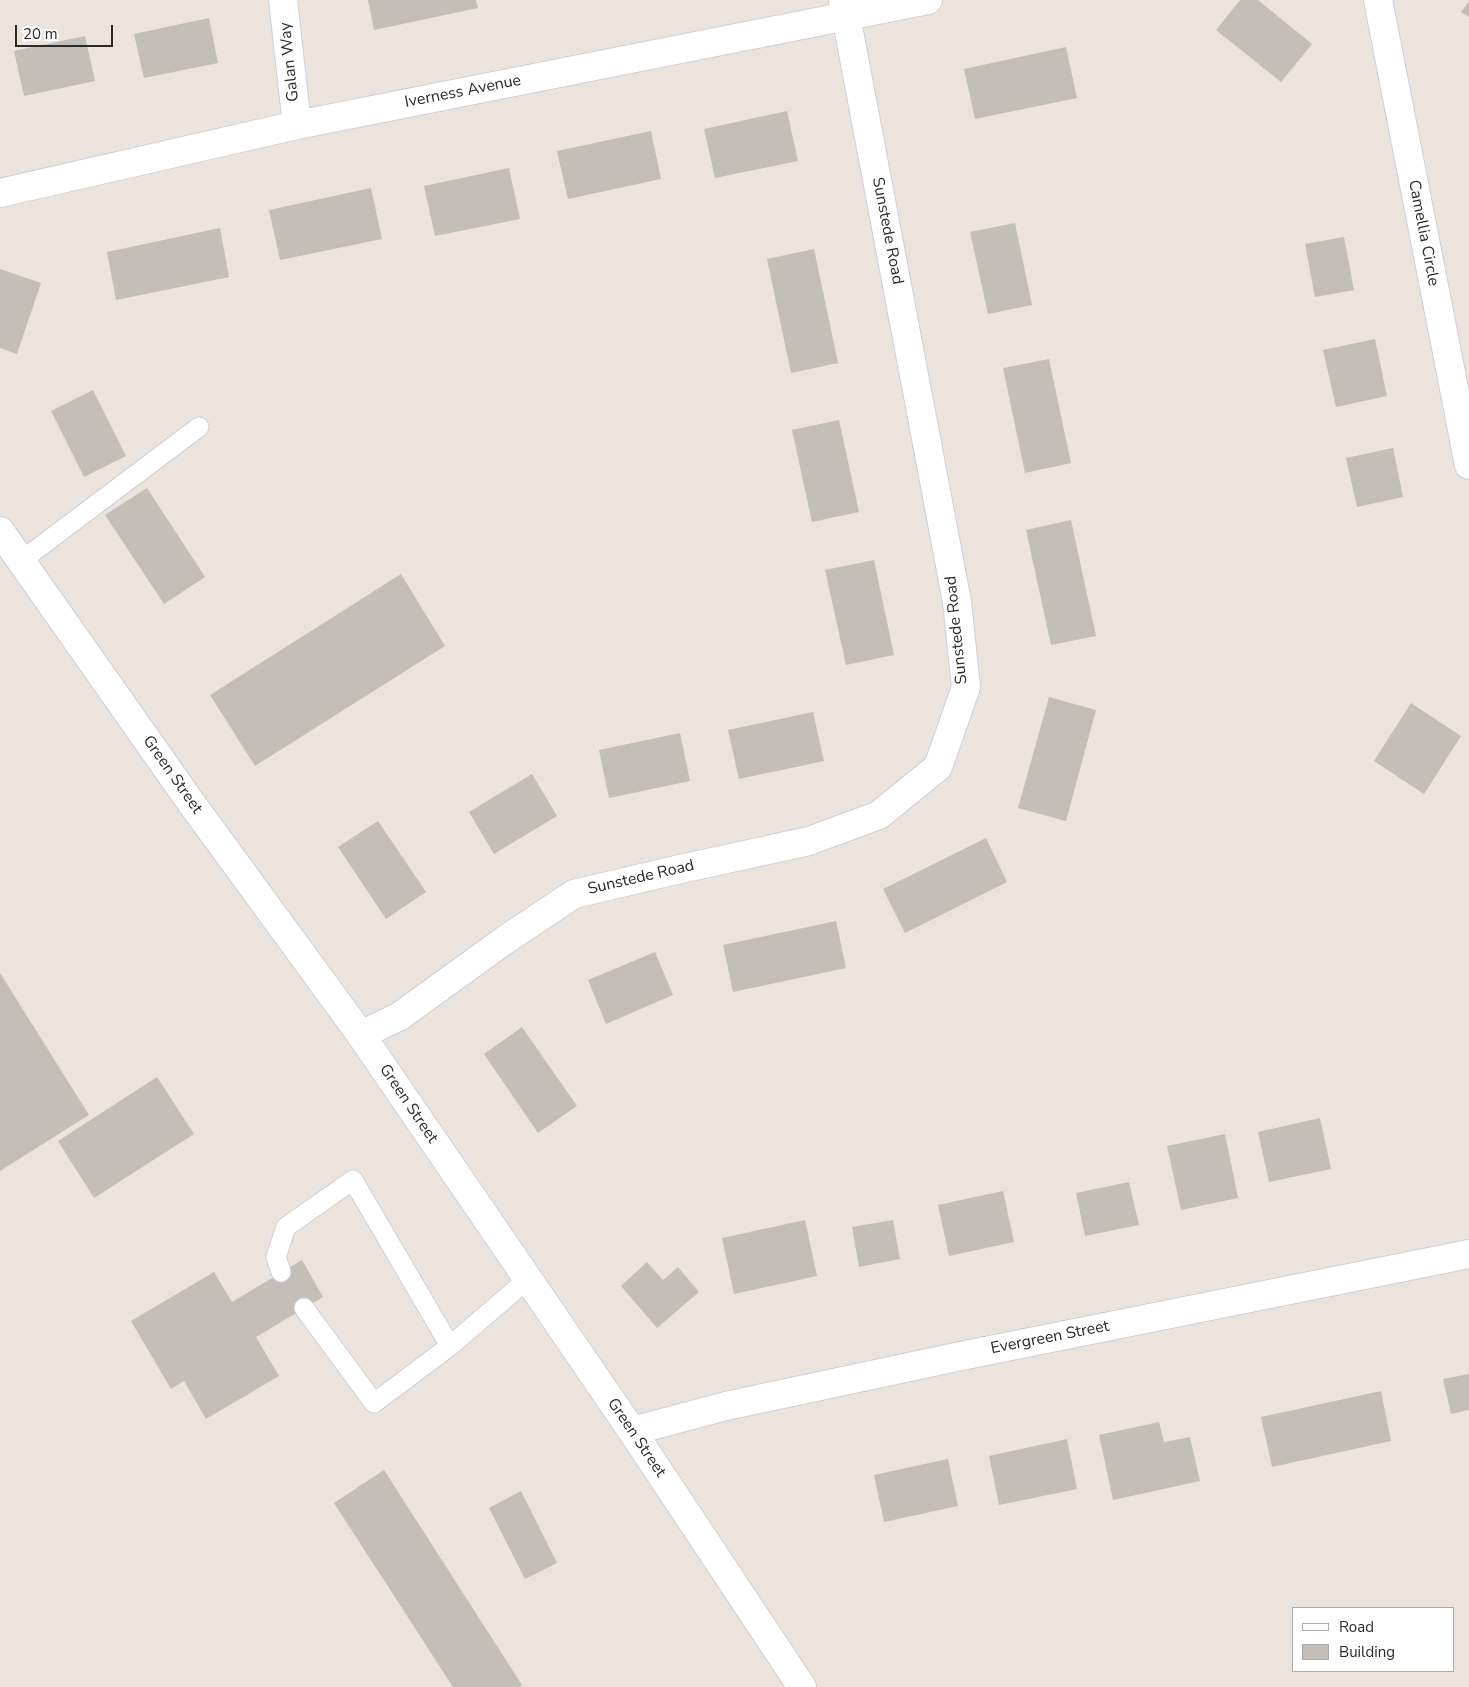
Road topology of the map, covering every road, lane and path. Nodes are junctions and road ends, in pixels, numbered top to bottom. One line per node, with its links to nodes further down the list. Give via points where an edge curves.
1 (284, 0): 5 (street, Galan Way)
2 (928, 0): 4 (street, Iverness Avenue)
3 (1378, 0): 8 (street, Camellia Circle)
4 (845, 8): 5 (street, Iverness Avenue); 11 (street, Sunstede Road, via 957,602 966,687 938,767 879,815 809,841 574,894 400,1016)
5 (297, 125): 6 (street, Iverness Avenue)
6 (0, 193)
7 (199, 427): 10 (lane)
8 (1469, 465)
9 (0, 531): 10 (street, Green Street)
10 (21, 561): 11 (street, Green Street, via 192,804)
11 (361, 1035): 14 (street, Green Street)
12 (1469, 1254): 17 (street, Evergreen Street, via 961,1356 726,1406)
13 (281, 1272): 16 (lane, via 276,1257 286,1227 353,1180)
14 (528, 1279): 16 (lane); 17 (street, Green Street)
15 (304, 1308): 16 (lane, via 374,1403)
16 (450, 1346)
17 (632, 1431): 18 (street, Green Street)
18 (802, 1687)

